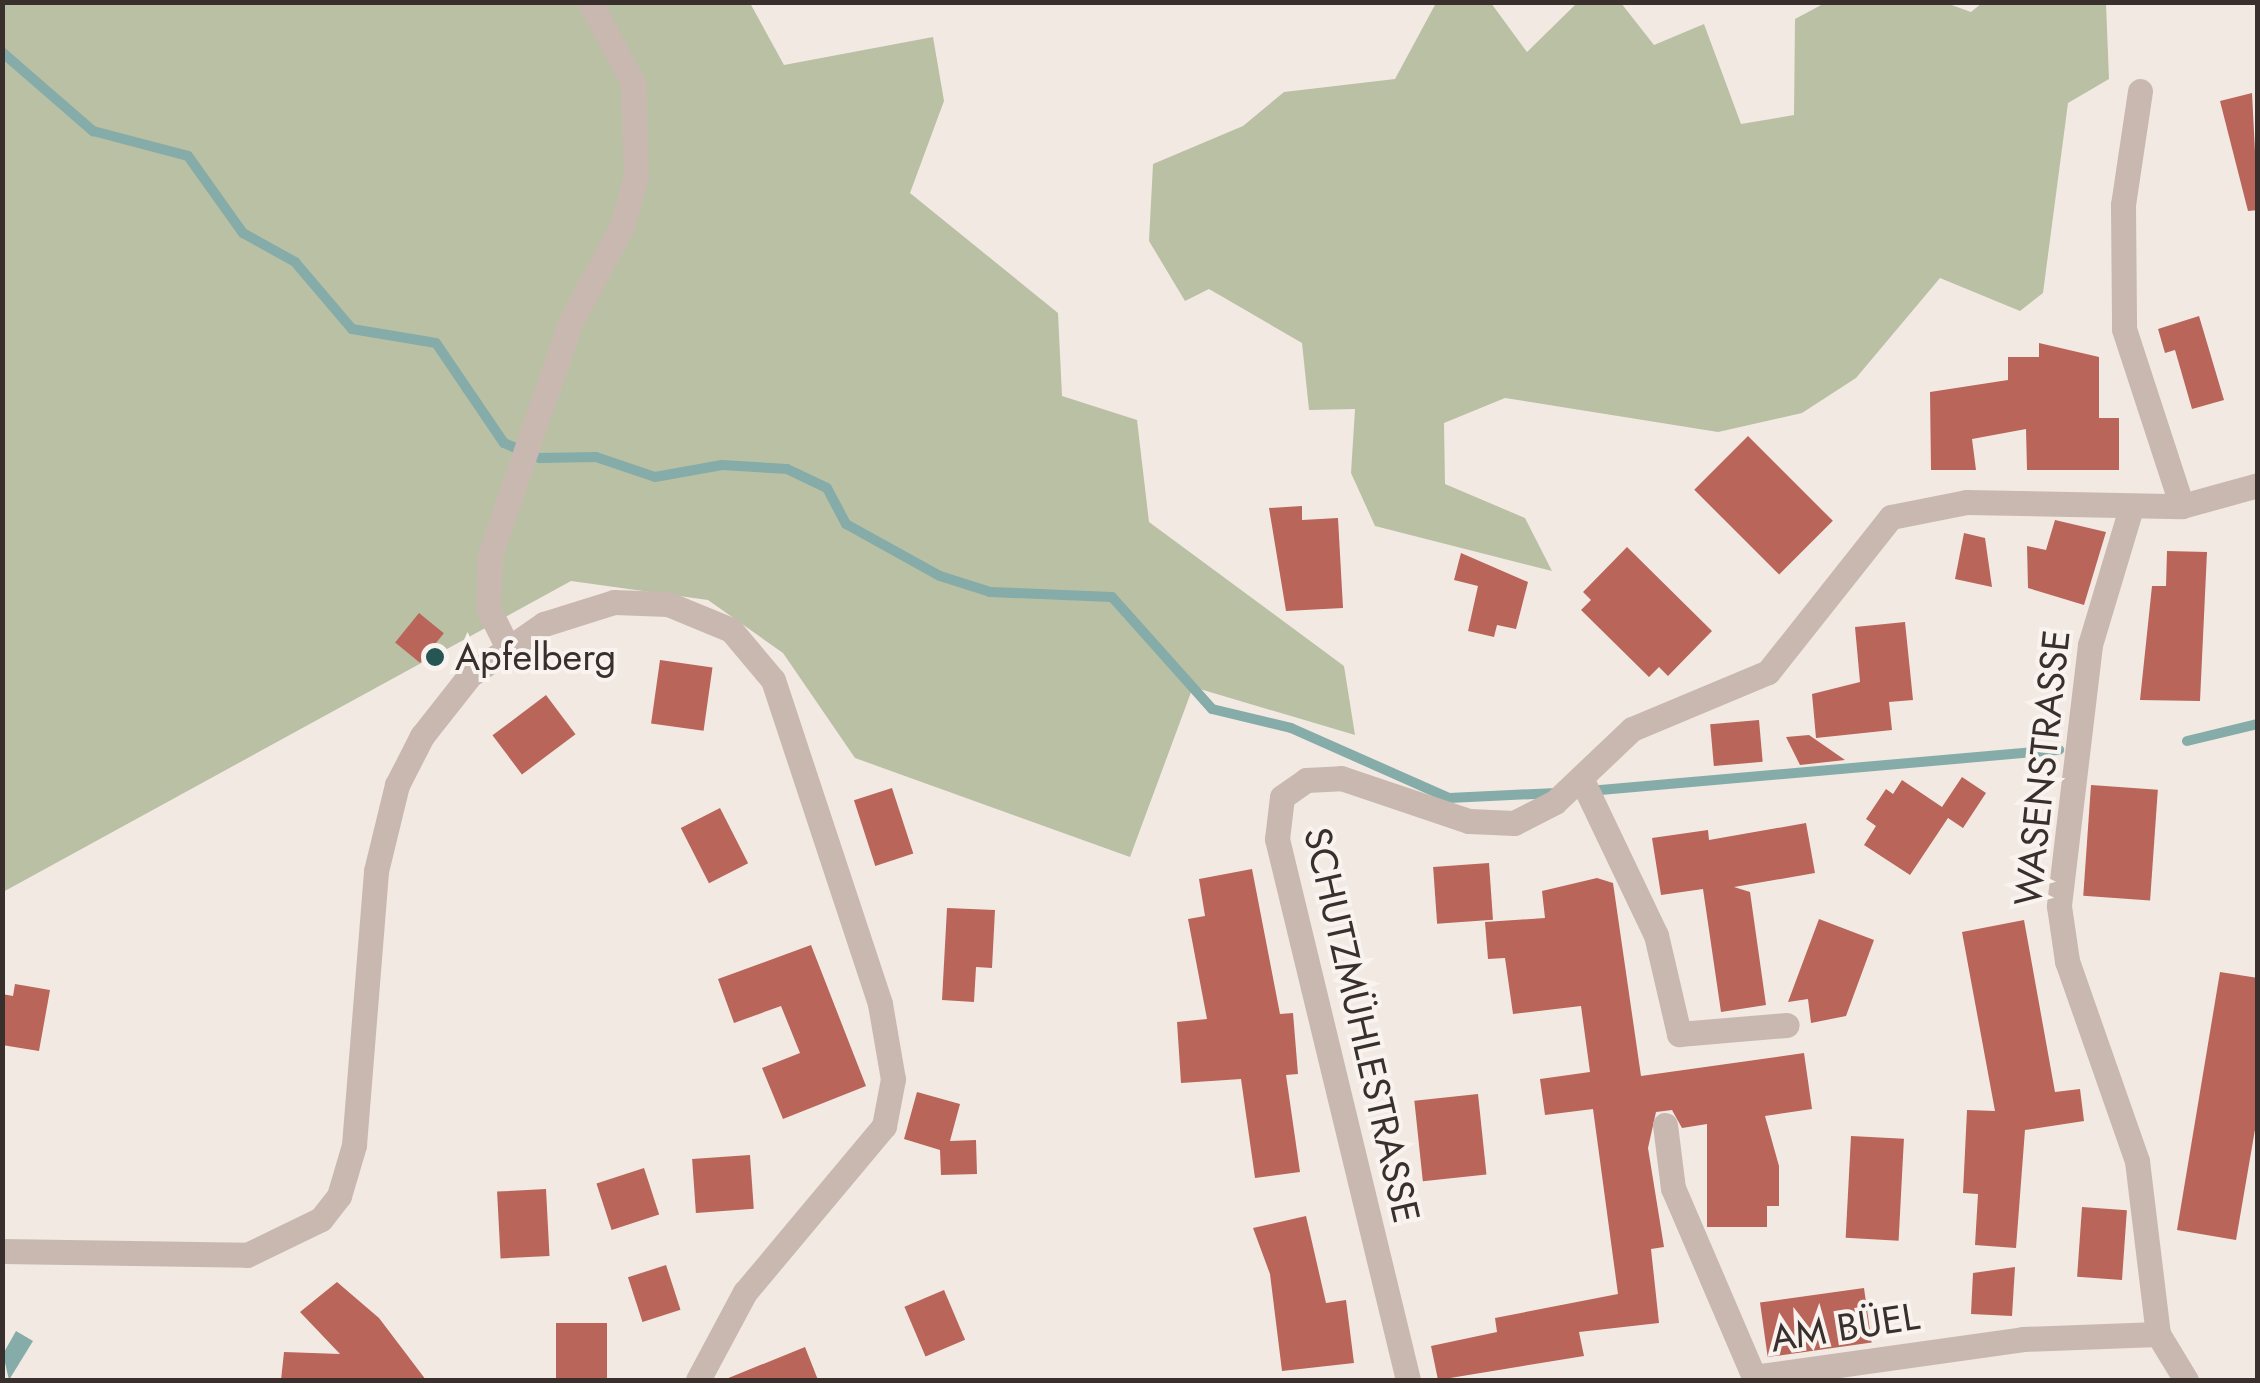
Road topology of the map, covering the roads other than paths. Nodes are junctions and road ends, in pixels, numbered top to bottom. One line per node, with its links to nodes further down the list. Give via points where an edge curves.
1 (590, 2): 6 (street, via 633,83 636,176 622,226 570,322 490,555 488,608)
2 (2140, 91): 4 (street, via 2123,205 2124,329)
3 (2258, 485): 4 (street)
4 (2182, 506): 5 (street)
5 (2131, 508): 7 (street, via 1967,502 1891,517 1768,672 1648,720); 11 (street, WASENSTRASSE, via 2090,645 2058,906 2067,961 2137,1161)
6 (507, 646): 10 (street, via 452,693 397,785 376,871 354,1145 339,1196 320,1219 247,1255); 12 (street, via 584,607 645,602 712,618 748,645 773,680 880,1004 893,1079 884,1126 745,1292)
7 (1587, 790): 8 (street, via 1656,935 1679,1034); 13 (street, SCHUTZMÜHLESTRASSE, via 1494,824 1324,776 1293,786 1277,809)
8 (1786, 1026)
9 (1666, 1125): 11 (street, AM BÜEL, via 1673,1188 1754,1377 2023,1339)
10 (2, 1251)
11 (2158, 1334): 14 (street, WASENSTRASSE)
12 (698, 1380)
13 (1408, 1380)
14 (2186, 1380)

